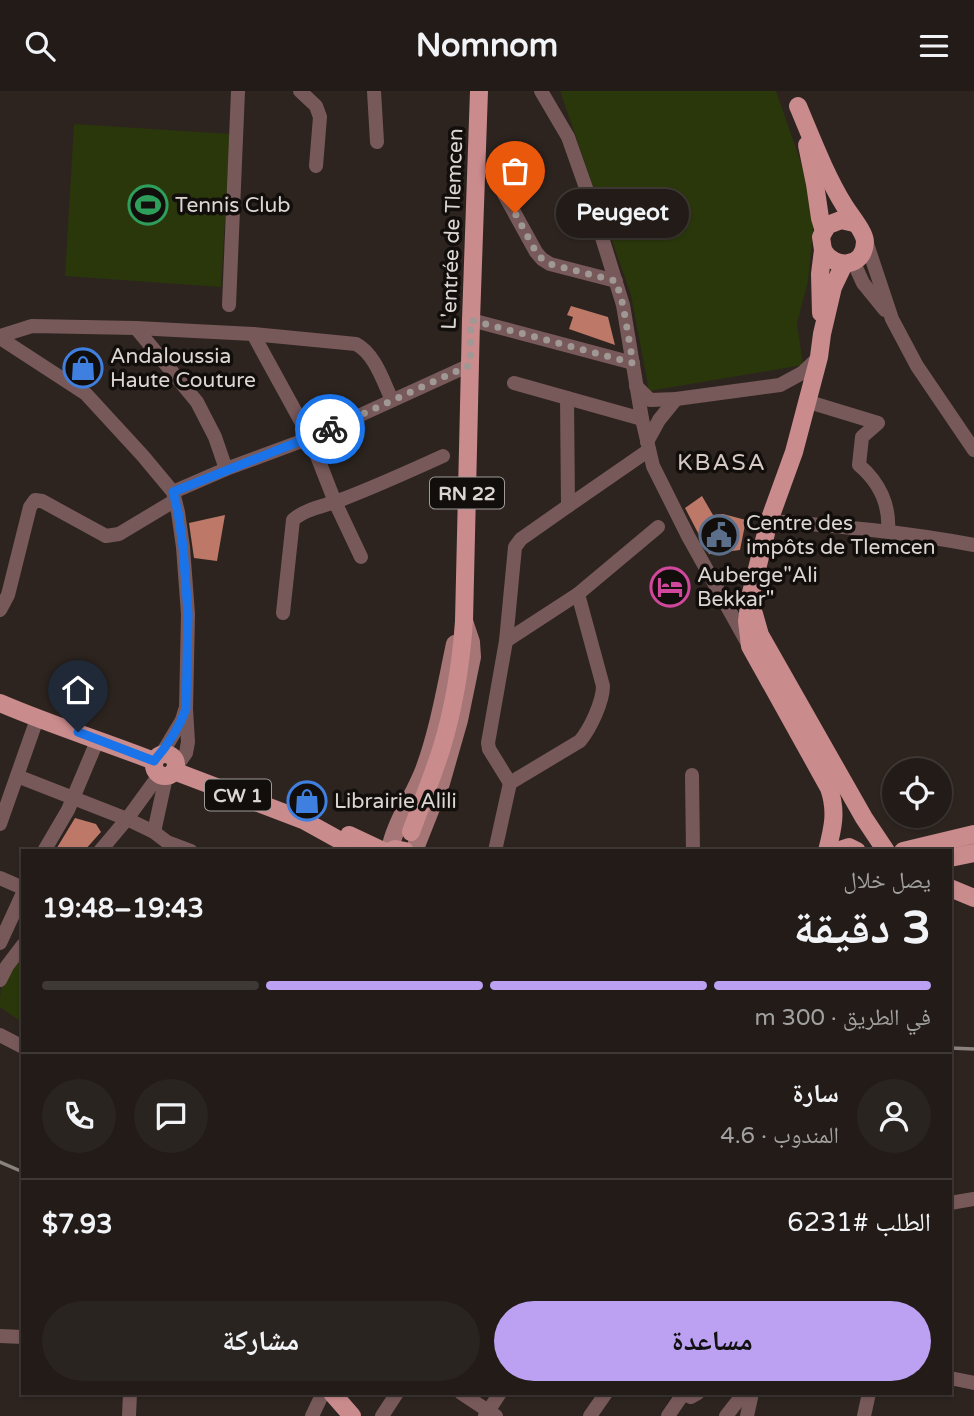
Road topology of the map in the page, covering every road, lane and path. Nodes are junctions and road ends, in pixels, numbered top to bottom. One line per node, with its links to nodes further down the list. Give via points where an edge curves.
1 (239, 91): 16 (street)
2 (300, 91): 8 (street, via 316,106 320,117)
3 (373, 91): 7 (street)
4 (479, 91): 18 (main road, L'entrée de Tlemcen / RN 22)
5 (541, 91): 15 (street, via 568,137)
6 (796, 98): 10 (main road, via 835,191); 11 (main road)
7 (377, 142)
8 (316, 166)
9 (504, 194): 15 (street, via 542,259)
10 (855, 223): 11 (main road, via 841,219); 12 (main road)
11 (824, 231): 13 (main road)
12 (865, 238): 14 (main road, via 863,252); 17 (street)
13 (822, 250): 14 (main road, via 831,260); 21 (main road)
14 (849, 263): 17 (street); 21 (main road, via 833,287)
15 (616, 281): 24 (street)
16 (229, 305)
17 (892, 319): 35 (street)
18 (471, 320): 24 (street); 25 (main road, L'entrée de Tlemcen / RN 22)
19 (136, 328): 20 (street); 22 (street, via 32,326); 37 (street, via 197,402)
20 (253, 334): 30 (street, via 356,344 369,354); 33 (street)
21 (822, 334): 23 (main road)
22 (0, 337): 38 (street, via 86,394)
23 (819, 357): 29 (street, via 780,385); 31 (main road)
24 (633, 363): 27 (street)
25 (470, 365): 30 (street); 50 (main road, L'entrée de Tlemcen / RN 22)
26 (514, 383): 28 (street)
27 (636, 386): 29 (street, via 650,400); 32 (street)
28 (567, 398): 32 (street); 40 (street)
29 (676, 399): 34 (street, via 659,420)
30 (392, 400): 33 (street)
31 (808, 402): 41 (main road); 43 (street, via 878,423 862,437 859,465 871,475 883,498)
32 (642, 419): 34 (street)
33 (310, 438): 37 (street); 39 (street)
34 (648, 446): 40 (street); 52 (street, via 664,489)
35 (974, 450)
36 (443, 456): 39 (street)
37 (226, 469): 38 (street)
38 (174, 496): 48 (street, via 119,534 106,536 35,500); 56 (street, via 188,614 186,709)
39 (335, 502): 45 (street); 49 (street, via 293,520)
40 (568, 506): 51 (street, via 515,547)
41 (769, 521): 43 (street); 47 (main road)
42 (658, 527): 46 (street)
43 (888, 531): 44 (street)
44 (974, 545)
45 (361, 557)
46 (578, 594): 51 (street); 59 (street, via 603,693 580,741)
47 (750, 597): 52 (main road); 78 (main road, via 760,635)
48 (0, 610)
49 (283, 613)
50 (464, 621): 65 (main road, L'entrée de Tlemcen / RN 22, via 452,709); 73 (main road, L'entrée de Tlemcen, via 426,763); 74 (main road, L'entrée de Tlemcen, via 472,657 459,720)
51 (506, 641): 59 (street, via 488,743)
52 (750, 646): 77 (main road, via 833,800 834,826)
53 (0, 703): 54 (main road, CW 1)
54 (37, 719): 55 (main road, CW 1); 58 (street)
55 (98, 739): 56 (main road, CW 1); 60 (street)
56 (165, 768): 61 (street); 62 (main road, CW 1); 64 (street)
57 (692, 775): 76 (street)
58 (17, 776): 60 (street); 63 (street)
59 (510, 783): 75 (street)
60 (73, 797): 61 (street); 69 (street)
61 (127, 818): 64 (street); 70 (street)
62 (303, 820): 71 (main road, CW 1); 72 (main road)
63 (0, 824)
64 (154, 832): 68 (street)
65 (411, 832)
66 (974, 834): 79 (main road)
67 (974, 843): 80 (main road)
68 (168, 846)
69 (45, 849)
70 (102, 849)
71 (355, 849)
72 (378, 849)
73 (390, 849)
74 (415, 849)
75 (495, 849)
76 (693, 849)
77 (828, 849)
78 (885, 849)
79 (912, 849)
80 (952, 849)
81 (974, 852): 82 (main road)
82 (952, 858)
83 (0, 878): 85 (street)
84 (952, 888): 87 (main road)
85 (21, 890)
86 (21, 895): 90 (street)
87 (974, 898)
88 (952, 903): 89 (main road)
89 (974, 908)
90 (1, 936)
91 (21, 948): 92 (street)
92 (0, 980)
93 (0, 1035): 94 (street)
94 (21, 1046)
95 (974, 1199): 96 (street)
96 (952, 1203)
97 (0, 1336): 98 (street)
98 (21, 1337)
99 (952, 1378): 100 (street)
100 (974, 1383)
101 (130, 1395): 113 (street)
102 (322, 1395): 114 (street)
103 (334, 1395): 115 (main road)
104 (396, 1395): 116 (street)
105 (464, 1395): 112 (street)
106 (499, 1395): 112 (street)
107 (605, 1395): 117 (street)
108 (686, 1395): 118 (street)
109 (742, 1395): 119 (street)
110 (752, 1395): 120 (street)
111 (869, 1395): 121 (street)
112 (490, 1414)
113 (129, 1416)
114 (312, 1416)
115 (352, 1416)
116 (382, 1416)
117 (590, 1416)
118 (668, 1416)
119 (726, 1416)
120 (747, 1416)
121 (864, 1416)

